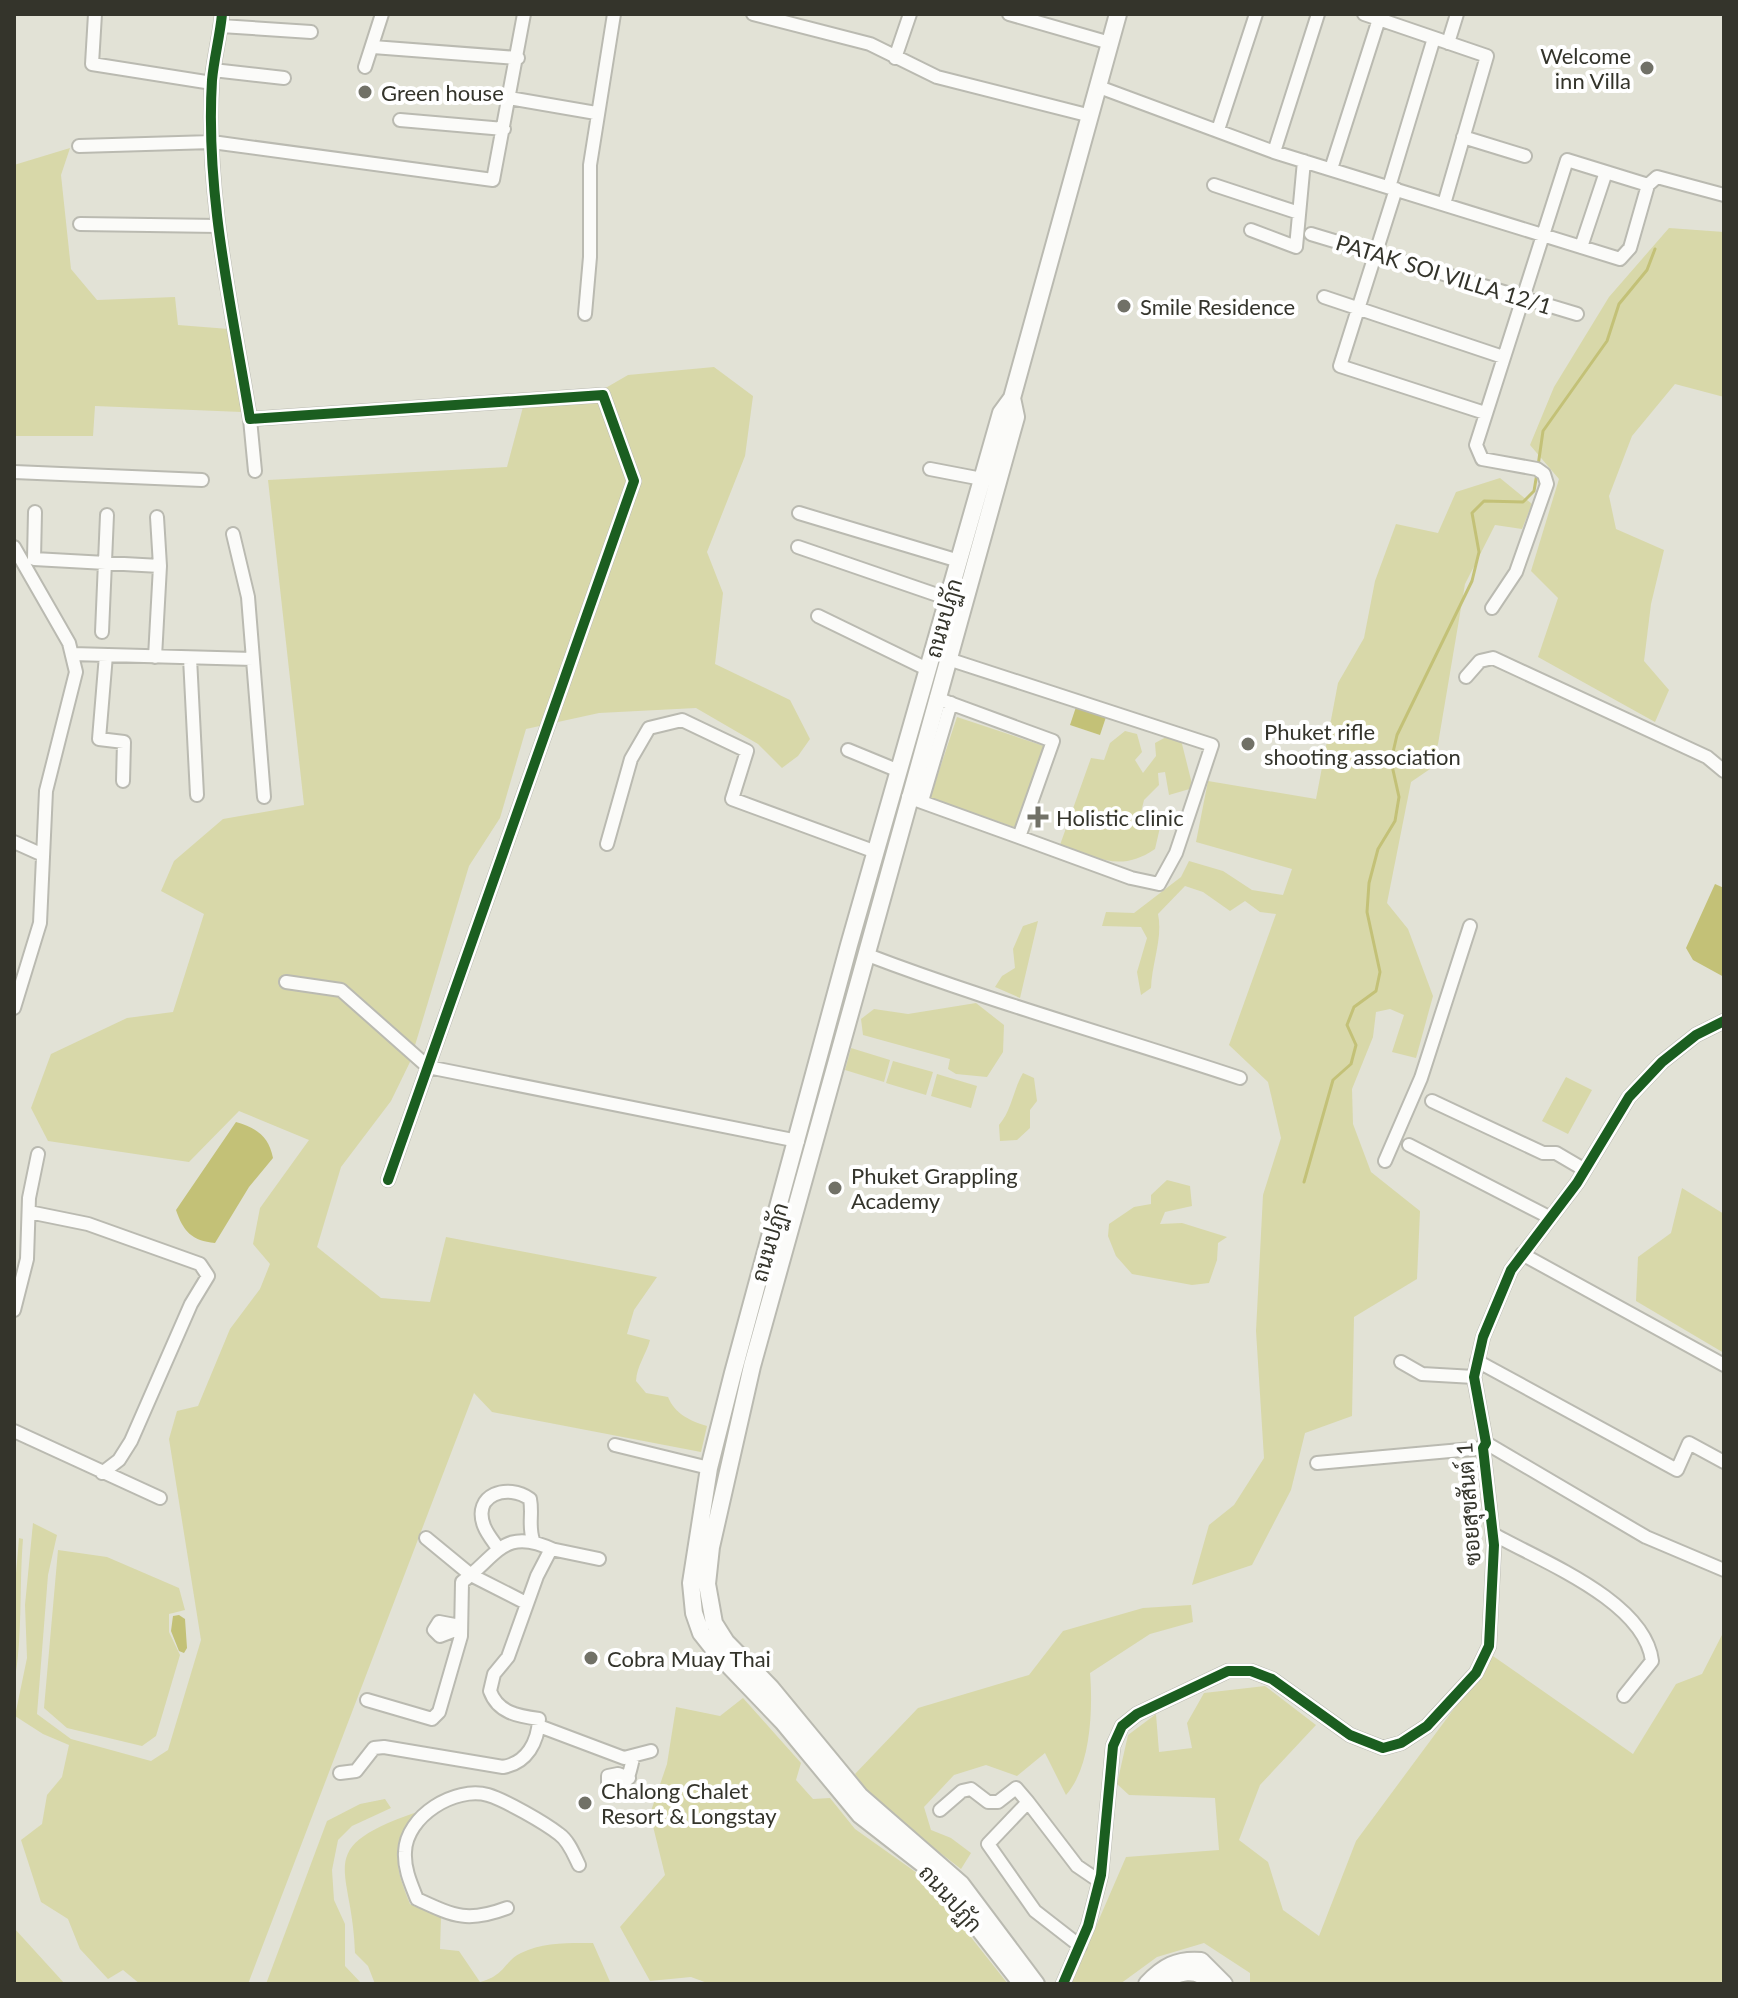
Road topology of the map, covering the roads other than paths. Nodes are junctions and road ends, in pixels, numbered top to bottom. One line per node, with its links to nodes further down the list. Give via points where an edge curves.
1 (95, 14): 24 (street, via 92,64)
2 (382, 14): 20 (street)
3 (524, 14): 21 (street)
4 (614, 14): 28 (street)
5 (753, 14): 22 (street, via 870,44)
6 (910, 14): 22 (street)
7 (1009, 14): 18 (street)
8 (1118, 14): 18 (main road, ถนนปฏัก)
9 (1256, 14): 32 (street)
10 (1318, 14): 36 (street)
11 (1364, 14): 13 (street)
12 (1457, 14): 19 (street)
13 (1379, 19): 14 (street); 39 (street)
14 (1394, 19): 17 (street)
15 (222, 20): 16 (street); 24 (street)
16 (311, 32)
17 (1434, 38): 19 (street); 43 (street)
18 (1110, 43): 26 (main road, ถนนปฏัก)
19 (1448, 43): 33 (street, via 1487,56)
20 (373, 47): 21 (street); 23 (street)
21 (518, 58): 27 (street)
22 (895, 58): 29 (street, via 937,77)
23 (365, 67)
24 (212, 76): 25 (street); 34 (street)
25 (284, 78)
26 (1099, 87): 29 (main road, ถนนปฏัก); 32 (street)
27 (509, 98): 28 (street); 31 (street)
28 (596, 113): 57 (street)
29 (1091, 116): 60 (main road, ถนนปฏัก)
30 (400, 120): 31 (street)
31 (504, 129): 34 (street, via 493,180)
32 (1218, 130): 36 (street)
33 (1463, 137): 37 (street); 45 (street)
34 (212, 142): 35 (street); 48 (street)
35 (79, 146)
36 (1274, 152): 38 (street)
37 (1525, 156)
38 (1304, 161): 39 (street); 46 (street)
39 (1331, 169): 43 (street)
40 (1606, 172): 42 (street); 51 (street, via 1567,160); 52 (street)
41 (1214, 185): 46 (street)
42 (1648, 185): 44 (street, via 1657,177); 52 (street, via 1623,257)
43 (1392, 188): 45 (street); 53 (street)
44 (1724, 195)
45 (1444, 204): 51 (street)
46 (1299, 213): 49 (street, via 1296,247)
47 (80, 224): 48 (street)
48 (218, 226): 62 (street)
49 (1251, 230)
50 (1311, 234): 53 (street, PATAK SOI VILLA 12/1)
51 (1542, 235): 52 (street); 55 (street)
52 (1581, 247)
53 (1376, 254): 55 (street, PATAK SOI VILLA 12/1); 56 (street)
54 (1324, 297): 56 (street)
55 (1521, 300): 58 (street, PATAK SOI VILLA 12/1); 59 (street)
56 (1358, 308): 59 (street); 61 (street, via 1340,366)
57 (585, 314)
58 (1577, 314)
59 (1503, 357): 61 (street)
60 (1012, 398): 66 (main road, ถนนปฏัก, via 1001,413); 87 (main road, ถนนปฏัก, via 1016,417)
61 (1485, 413): 79 (street, via 1477,453 1491,463 1539,470 1547,484 1516,572)
62 (250, 419): 64 (street); 108 (street, via 603,395 634,481)
63 (930, 469): 66 (street)
64 (255, 471)
65 (14, 472): 67 (street)
66 (982, 479): 75 (main road, ถนนปฏัก)
67 (202, 480)
68 (35, 512): 76 (street, via 34,559)
69 (799, 513): 75 (street)
70 (107, 515): 76 (street)
71 (157, 517): 77 (street)
72 (233, 534): 86 (street, via 248,597)
73 (14, 547): 82 (street)
74 (798, 547): 78 (street)
75 (959, 561): 78 (main road, ถนนปฏัก)
76 (105, 563): 77 (street); 81 (street)
77 (160, 566): 84 (street)
78 (949, 599): 88 (main road, ถนนปฏัก)
79 (1492, 608)
80 (818, 616): 88 (street)
81 (102, 632)
82 (72, 654): 83 (street); 102 (street, via 76,672 46,791)
83 (106, 655): 84 (street); 94 (street, via 99,739 124,742)
84 (155, 657): 85 (street)
85 (190, 658): 86 (street); 95 (street)
86 (253, 659): 96 (street)
87 (948, 659): 90 (main road, ถนนปฏัก); 98 (street, via 1212,745 1176,853 1159,884)
88 (927, 669): 92 (main road, ถนนปฏัก)
89 (1466, 677): 93 (street, via 1480,661 1493,658 1707,757)
90 (944, 700): 97 (main road, ถนนปฏัก); 98 (street, via 1053,741)
91 (848, 750): 92 (street)
92 (899, 771): 101 (main road, ถนนปฏัก)
93 (1724, 771)
94 (123, 781)
95 (197, 795)
96 (264, 797)
97 (915, 799): 98 (street); 104 (main road, ถนนปฏัก)
98 (1019, 837)
99 (14, 842): 102 (street)
100 (607, 844): 101 (street, via 631,759 649,728 682,720 747,751 732,799)
101 (876, 852): 111 (main road, ถนนปฏัก)
102 (43, 855): 106 (street, via 40,923)
103 (1470, 926): 114 (street, via 1421,1078)
104 (865, 954): 109 (street, via 1025,1012); 116 (main road, ถนนปฏัก)
105 (286, 982): 108 (street, via 341,990)
106 (14, 1008)
107 (1724, 1021): 115 (street, ซอยสุขสันต์ 1, via 1662,1062 1629,1097)
108 (428, 1067): 111 (street); 117 (street)
109 (1240, 1078)
110 (1432, 1101): 115 (street)
111 (798, 1141): 116 (main road, ถนนปฏัก)
112 (1409, 1145): 119 (street)
113 (38, 1154): 118 (street)
114 (1385, 1161)
115 (1585, 1170): 119 (street, ซอยสุขสันต์ 1)
116 (797, 1172): 131 (main road, ถนนปฏัก); 143 (main road, ถนนปฏัก, via 724,1484)
117 (388, 1180)
118 (29, 1212): 121 (street, via 27,1259); 132 (street, via 88,1224 200,1264 208,1276 131,1441)
119 (1549, 1217): 120 (street, ซอยสุขสันต์ 1)
120 (1522, 1254): 122 (street, ซอยสุขสันต์ 1); 124 (street)
121 (14, 1310)
122 (1477, 1361): 125 (street, ซอยสุขสันต์ 1); 129 (street, via 1677,1470 1689,1443)
123 (1401, 1362): 125 (street, via 1422,1374)
124 (1724, 1365)
125 (1474, 1377): 128 (street, ซอยสุขสันต์ 1)
126 (14, 1431): 132 (street)
127 (615, 1445): 131 (street)
128 (1484, 1445): 130 (street); 134 (street, ซอยสุขสันต์ 1); 140 (street, via 1635,1531)
129 (1724, 1462)
130 (1317, 1463)
131 (709, 1468): 143 (main road, ถนนปฏัก, via 692,1559)
132 (102, 1473): 133 (street)
133 (160, 1498)
134 (1493, 1534): 144 (street, via 1626,1611 1650,1646 1652,1661); 154 (street, ซอยสุขสันต์ 1, via 1487,1655 1427,1726 1401,1743 1377,1748 1363,1742 1272,1679 1251,1671 1228,1671 1208,1679 1122,1726 1108,1771)
135 (426, 1538): 141 (street)
136 (533, 1540): 137 (street, via 515,1540); 137 (street, via 530,1499 505,1489 492,1493 484,1504 483,1518); 138 (street)
137 (498, 1548): 141 (street)
138 (554, 1550): 139 (street); 142 (street)
139 (599, 1559)
140 (1724, 1570)
141 (471, 1575): 142 (street); 145 (street, via 462,1582 460,1627 439,1712 432,1719)
142 (526, 1603): 146 (street, via 490,1691 501,1708 539,1719)
143 (702, 1611): 157 (main road, ถนนปฏัก, via 701,1633 716,1652 783,1722 841,1795 937,1875); 158 (main road, ถนนปฏัก, via 860,1796 961,1884)
144 (1624, 1696)
145 (367, 1700)
146 (539, 1726): 148 (street, via 600,1751); 149 (street, via 528,1754 517,1764 503,1767 384,1747 374,1748 356,1771)
147 (651, 1751): 148 (street)
148 (633, 1758): 150 (street)
149 (340, 1773)
150 (629, 1778)
151 (1028, 1802): 152 (street, via 1016,1788 998,1802 988,1802 971,1789); 154 (street, via 1077,1866); 156 (street, via 988,1844 1035,1911)
152 (940, 1810)
153 (579, 1865): 155 (street, via 560,1834 487,1795 462,1795 433,1806 405,1848 406,1872 417,1899 456,1917 480,1918)
154 (1099, 1881): 156 (street, ซอยสุขสันต์ 1)
155 (507, 1908)
156 (1080, 1946): 159 (street, ซอยสุขสันต์ 1)
157 (1022, 1984)
158 (1036, 1984)
159 (1063, 1984)
160 (1147, 1984): 163 (main road, via 1183,1960 1201,1961)
161 (1161, 1984): 162 (main road, via 1189,1971 1199,1972)
162 (1212, 1984)
163 (1224, 1984)

